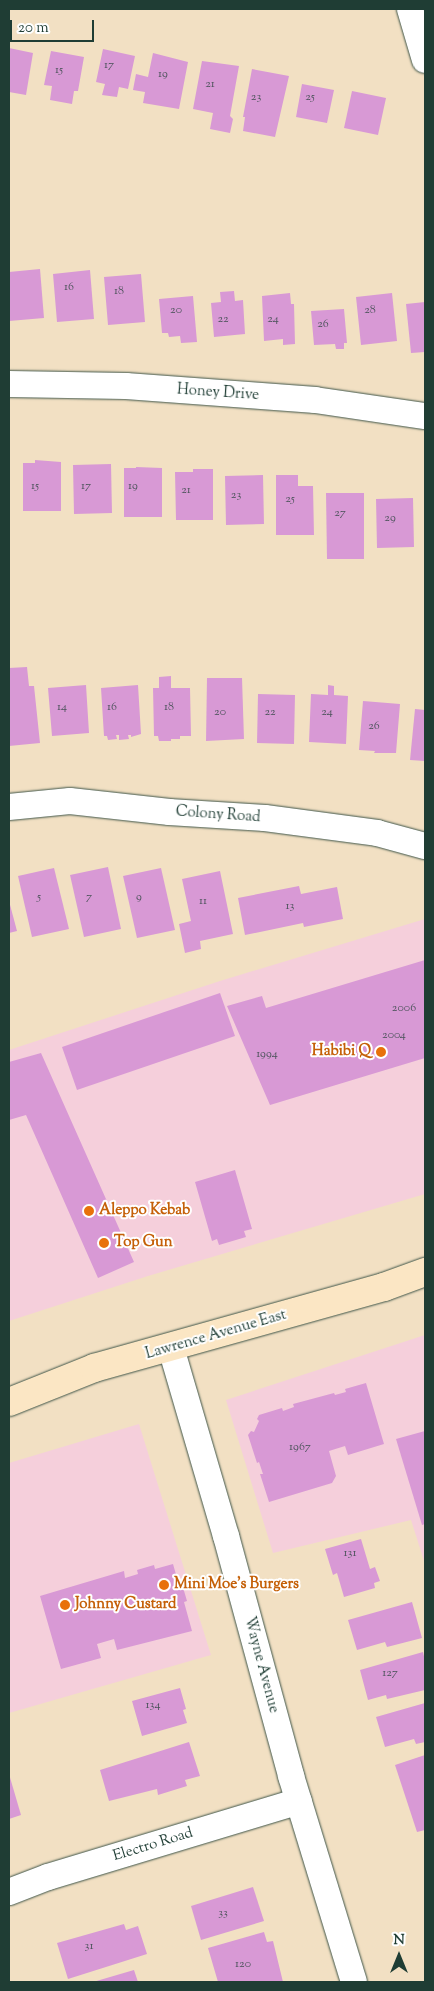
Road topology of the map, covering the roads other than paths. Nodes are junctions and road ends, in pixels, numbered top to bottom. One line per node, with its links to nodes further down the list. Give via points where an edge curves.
1 (403, 10): 2 (street)
2 (425, 60)
3 (9, 384): 4 (street, Honey Drive, via 126,386 315,400)
4 (425, 416)
5 (9, 807): 6 (street, Colony Road, via 70,801 265,818 377,833)
6 (425, 846)
7 (425, 1272): 8 (main road, Lawrence Avenue East, via 384,1287)
8 (171, 1348): 9 (main road, Lawrence Avenue East, via 94,1368); 10 (street, Wayne Avenue)
9 (9, 1402)
10 (299, 1801): 11 (street, Electro Road, via 48,1877); 12 (street, Wayne Avenue)
11 (9, 1892)
12 (354, 1982)

